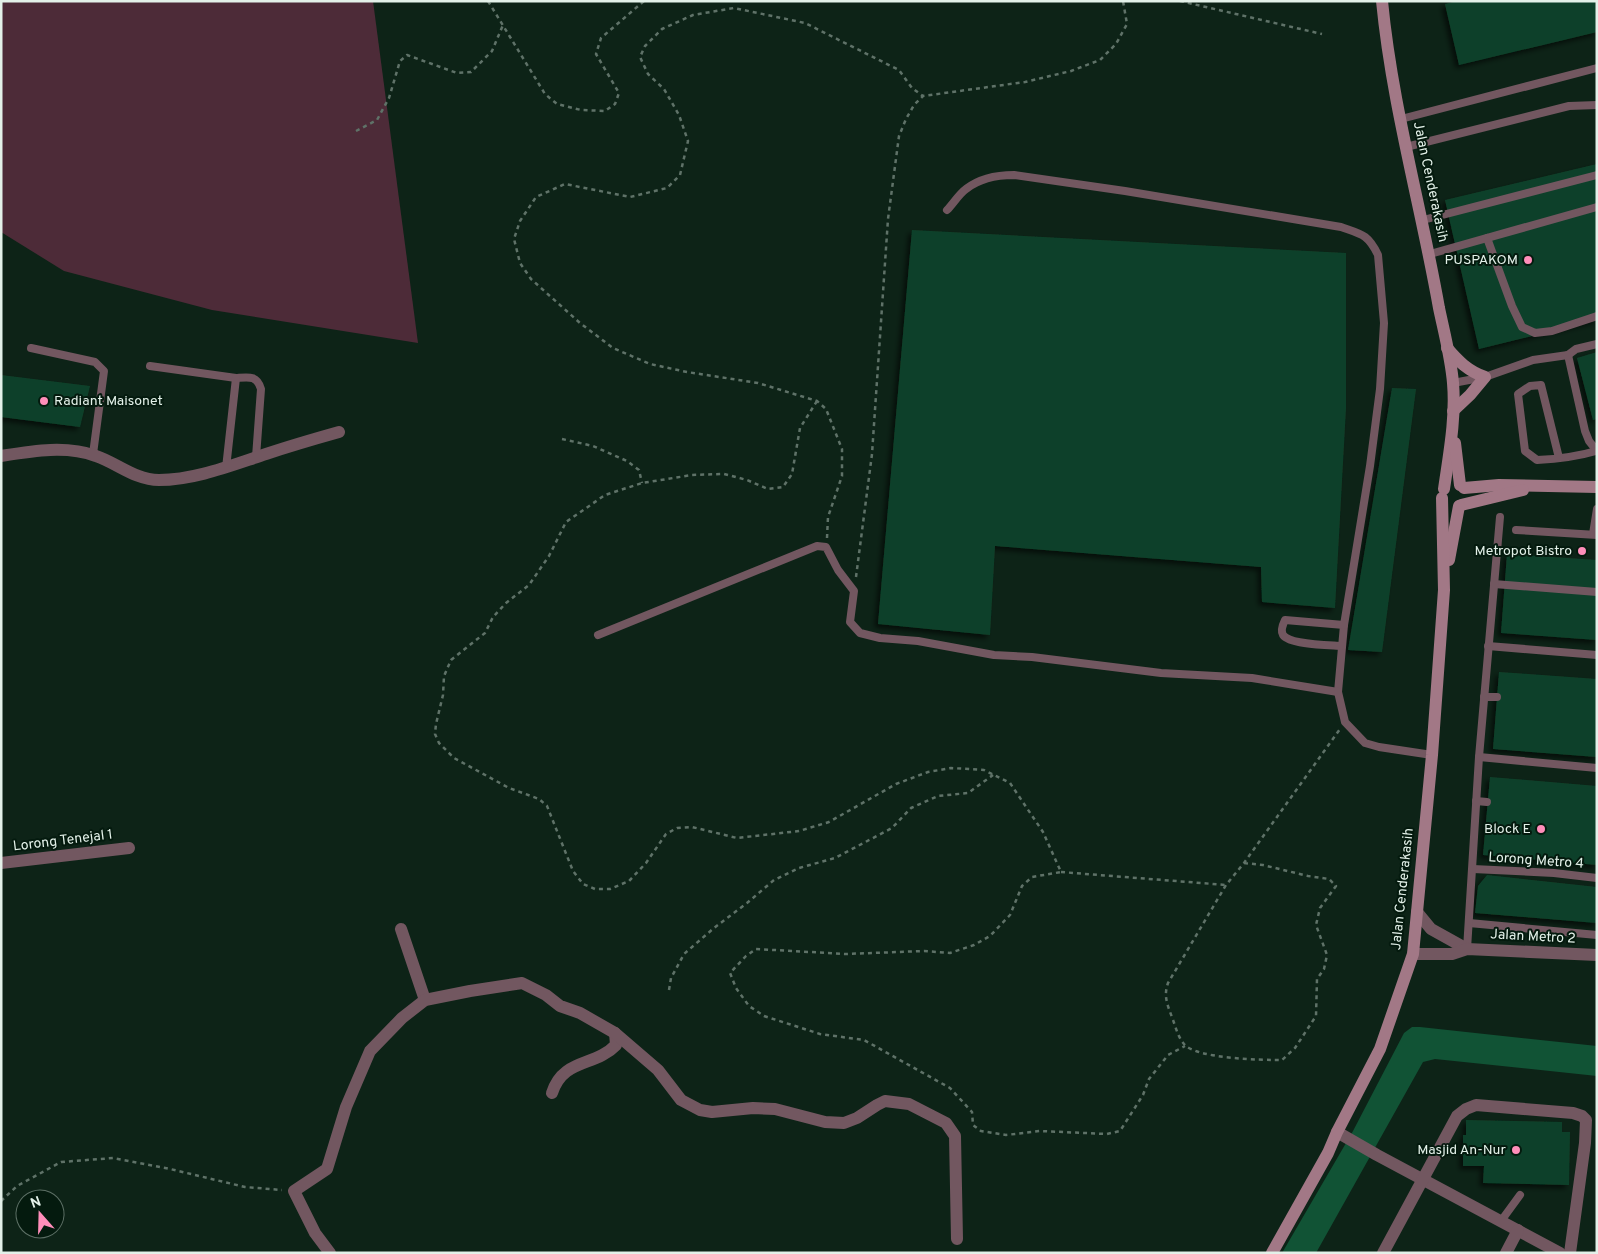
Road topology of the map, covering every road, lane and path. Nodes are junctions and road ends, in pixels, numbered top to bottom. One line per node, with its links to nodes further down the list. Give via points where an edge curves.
1 (488, 1): 6 (path)
2 (644, 1): 6 (path, via 601,38 596,54 619,93 615,104 605,111 557,104 545,94)
3 (1123, 1): 9 (path, via 1127,24 1116,44 1100,60 1025,82)
4 (1180, 1): 7 (path)
5 (1382, 1): 11 (street, Jalan Cenderakasih)
6 (503, 25): 12 (path, via 492,51 471,72 456,73 407,55 400,61 390,98 378,120)
7 (1322, 34)
8 (1597, 68): 11 (lane)
9 (924, 96): 29 (path, via 912,88 900,70 805,23 734,8 693,15 662,29 645,46 640,57 648,74 664,89 679,115 688,141 680,175 667,188 630,197 565,184 536,196 520,221 514,239 520,263 531,279 613,348 650,364 758,383); 53 (path, via 914,105 899,136 888,219 872,454)
10 (1597, 105): 13 (lane, via 1569,106)
11 (1401, 119): 13 (street, Jalan Cenderakasih)
12 (356, 131)
13 (1406, 147): 17 (street, Jalan Cenderakasih)
14 (1597, 175): 17 (lane)
15 (1597, 207): 18 (lane)
16 (948, 210): 55 (lane, via 965,190 977,183 998,175 1014,175 1341,227 1364,235 1378,255 1384,323 1376,426)
17 (1423, 220): 19 (street, Jalan Cenderakasih)
18 (1487, 238): 19 (lane); 20 (lane, via 1522,327 1535,333 1552,331)
19 (1430, 254): 23 (street, Jalan Cenderakasih)
20 (1597, 316)
21 (1597, 344): 24 (lane, via 1576,349)
22 (31, 348): 35 (lane, via 95,362 104,371)
23 (1446, 348): 27 (street, via 1461,364); 28 (street, Jalan Cenderakasih)
24 (1568, 355): 27 (lane, via 1533,360); 34 (lane, via 1585,431)
25 (150, 366): 26 (lane)
26 (236, 378): 37 (lane, via 258,382); 39 (lane)
27 (1485, 378): 28 (lane); 30 (street)
28 (1453, 383): 30 (street, Jalan Cenderakasih)
29 (817, 401): 40 (path, via 800,428 792,474 783,487 768,489 724,474); 50 (path, via 826,409 842,449 842,476 828,517)
30 (1453, 411): 31 (street, Jalan Cenderakasih)
31 (1452, 426): 41 (street); 44 (street, Jalan Cenderakasih)
32 (339, 432): 37 (street)
33 (562, 439): 40 (path, via 593,446 627,461 639,470)
34 (1596, 451): 38 (lane)
35 (93, 454): 36 (street, via 40,450); 39 (street, via 146,479 177,478)
36 (1, 456)
37 (256, 457): 39 (street)
38 (1559, 458): 38 (lane, via 1541,386 1530,386 1518,394 1525,451 1537,460)
39 (226, 468)
40 (642, 483): 67 (path, via 605,495 566,522 549,556 529,585 493,617 485,633 451,660 444,676 436,724 435,734 439,743 454,758 508,788 539,799 547,806 573,871 583,884 595,889 610,889 629,881 666,834 677,828 692,826 737,838 799,831 829,822 896,784 928,772 951,768 984,770)
41 (1462, 486): 42 (street); 44 (street, via 1453,483); 45 (street, via 1466,497)
42 (1540, 486): 43 (street); 45 (street)
43 (1597, 487)
44 (1443, 493): 45 (street, via 1448,506); 52 (street, Jalan Cenderakasih)
45 (1460, 505): 52 (street)
46 (1597, 509): 49 (lane)
47 (1500, 517): 51 (lane)
48 (1516, 530): 49 (lane)
49 (1595, 535)
50 (826, 547): 53 (lane); 56 (lane, via 817,546 798,553)
51 (1494, 584): 54 (lane); 58 (lane)
52 (1444, 590): 64 (street, Jalan Cenderakasih)
53 (854, 591): 60 (lane, via 850,622 860,633 880,638 918,641 994,656 1049,659 1161,673 1252,678)
54 (1597, 592)
55 (1344, 625): 57 (lane); 57 (lane, via 1285,620 1282,628 1283,635 1292,641)
56 (598, 635)
57 (1342, 646): 60 (lane)
58 (1488, 646): 59 (lane); 61 (lane)
59 (1597, 655)
60 (1338, 692): 63 (lane)
61 (1484, 697): 62 (lane); 65 (lane)
62 (1497, 697)
63 (1345, 722): 64 (lane, via 1364,743); 71 (path)
64 (1432, 755): 77 (street, Jalan Cenderakasih)
65 (1479, 757): 66 (lane); 68 (lane)
66 (1597, 768)
67 (993, 775): 74 (path, via 1010,783 1043,832); 84 (path, via 968,793 938,796 911,808 892,828 835,858 774,880 684,954 670,978)
68 (1476, 801): 69 (lane); 73 (lane)
69 (1487, 802)
70 (129, 848): 72 (street, Lorong Tenejal 1)
71 (1244, 863): 76 (path); 87 (path, via 1329,880 1336,886 1320,908 1316,925 1328,955 1317,979 1316,1016 1295,1048 1282,1060 1212,1056)
72 (1, 864)
73 (1473, 869): 75 (lane, Lorong Metro 4); 78 (lane)
74 (1061, 872): 76 (path); 87 (path, via 1032,878 1022,886 1010,915 990,936 950,953 846,954 756,950 730,973 749,1006 764,1016 820,1034 864,1040 950,1088 972,1112 973,1124 981,1131 1006,1135 1040,1131 1107,1134 1120,1131 1143,1095 1149,1079 1168,1055)
75 (1597, 878)
76 (1226, 885): 87 (path, via 1165,992)
77 (1417, 912): 81 (street, Jalan Metro 2, via 1431,929); 82 (street, Jalan Cenderakasih)
78 (1469, 923): 80 (lane); 81 (lane)
79 (401, 929): 85 (street)
80 (1597, 934)
81 (1467, 949): 82 (street, Jalan Metro 2, via 1452,954); 83 (street, Jalan Metro 2)
82 (1413, 954): 91 (street, Jalan Cenderakasih, via 1380,1049)
83 (1597, 955)
84 (669, 990)
85 (425, 1000): 86 (street, via 522,983); 93 (street, via 370,1051 346,1107 327,1169)
86 (615, 1033): 88 (street, via 616,1045 608,1053 560,1075); 98 (street, via 658,1070 681,1100 700,1110 775,1109 844,1124 885,1102 909,1104 946,1123 955,1136)
87 (1185, 1046)
88 (552, 1093)
89 (1582, 1116): 90 (street); 92 (street, via 1476,1105 1466,1108 1457,1116); 104 (street, via 1586,1120 1586,1142)
90 (1597, 1116)
91 (1341, 1134): 92 (street); 100 (street, Jalan Cenderakasih)
92 (1424, 1180): 96 (street); 101 (street)
93 (294, 1190): 95 (path, via 246,1187 113,1158 61,1162 16,1186); 99 (street, via 315,1233)
94 (1520, 1194): 96 (lane)
95 (1, 1201)
96 (1501, 1221): 97 (street)
97 (1518, 1230): 102 (street); 103 (street)
98 (957, 1239)
99 (330, 1253)
100 (1272, 1253)
101 (1383, 1253)
102 (1506, 1253)
103 (1560, 1253)
104 (1570, 1253)

